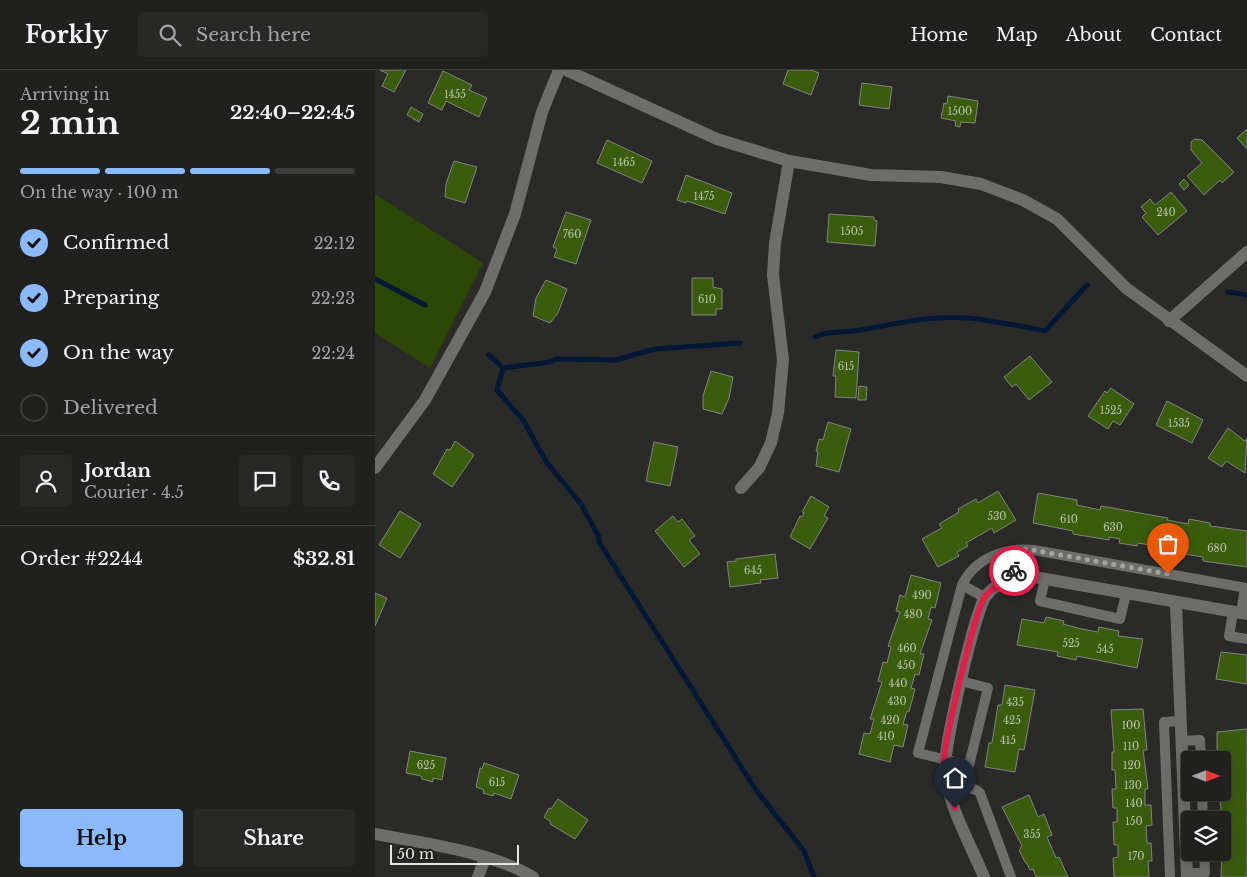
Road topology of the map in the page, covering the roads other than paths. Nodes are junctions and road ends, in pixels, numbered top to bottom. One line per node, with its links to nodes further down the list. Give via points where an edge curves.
1 (559, 70): 7 (street, via 542,112 515,214 485,292 425,400)
2 (566, 70): 3 (street, via 717,139)
3 (789, 161): 5 (street, via 871,175 941,177 981,184 1023,200 1057,219 1126,288); 8 (street, via 773,275 783,360 778,413 771,444 759,468)
4 (1247, 252): 5 (street)
5 (1169, 321): 6 (street)
6 (1247, 376)
7 (375, 468)
8 (741, 488)
9 (1009, 552): 10 (lane); 12 (lane, via 979,563); 13 (lane, via 1034,550)
10 (1015, 578): 11 (street); 15 (street)
11 (1045, 579): 14 (street); 14 (lane, via 1040,601 1120,619)
12 (962, 586): 15 (lane); 24 (lane, via 917,753)
13 (1246, 588): 17 (lane)
14 (1126, 594): 16 (street)
15 (984, 597): 19 (street)
16 (1177, 604): 17 (street); 20 (street)
17 (1240, 613): 18 (lane, via 1229,636)
18 (1247, 639)
19 (961, 681): 24 (street); 24 (lane, via 988,688 969,765)
20 (1181, 721): 21 (street); 27 (lane, via 1163,722)
21 (1182, 741): 22 (street); 23 (lane, via 1200,740)
22 (1182, 751)
23 (1201, 751)
24 (944, 759): 25 (street)
25 (950, 793): 35 (street); 36 (lane, via 967,788 979,793)
26 (1181, 797): 27 (lane)
27 (1166, 798): 37 (lane)
28 (375, 834): 29 (street)
29 (485, 858): 33 (street); 34 (street)
30 (1187, 861): 32 (street)
31 (1204, 861): 32 (lane, via 1205,872)
32 (1187, 875)
33 (479, 877)
34 (533, 877)
35 (984, 877)
36 (1011, 877)
37 (1170, 877)

